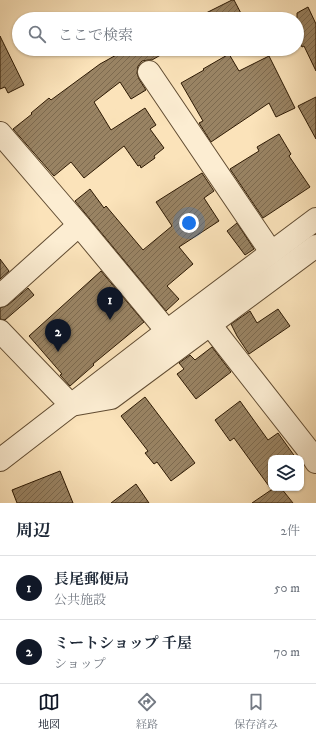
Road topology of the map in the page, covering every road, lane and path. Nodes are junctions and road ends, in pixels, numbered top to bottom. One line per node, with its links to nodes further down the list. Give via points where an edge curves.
1 (149, 72): 6 (street)
2 (0, 133): 4 (street)
3 (316, 218): 6 (street)
4 (79, 225): 7 (street); 10 (street)
5 (316, 246): 8 (street)
6 (271, 252): 8 (street)
7 (0, 296)
8 (203, 319): 10 (street); 11 (street, via 111,398); 13 (street)
9 (0, 331): 11 (street)
10 (167, 331): 11 (street)
11 (71, 405): 12 (street)
12 (0, 460)
13 (316, 462)

